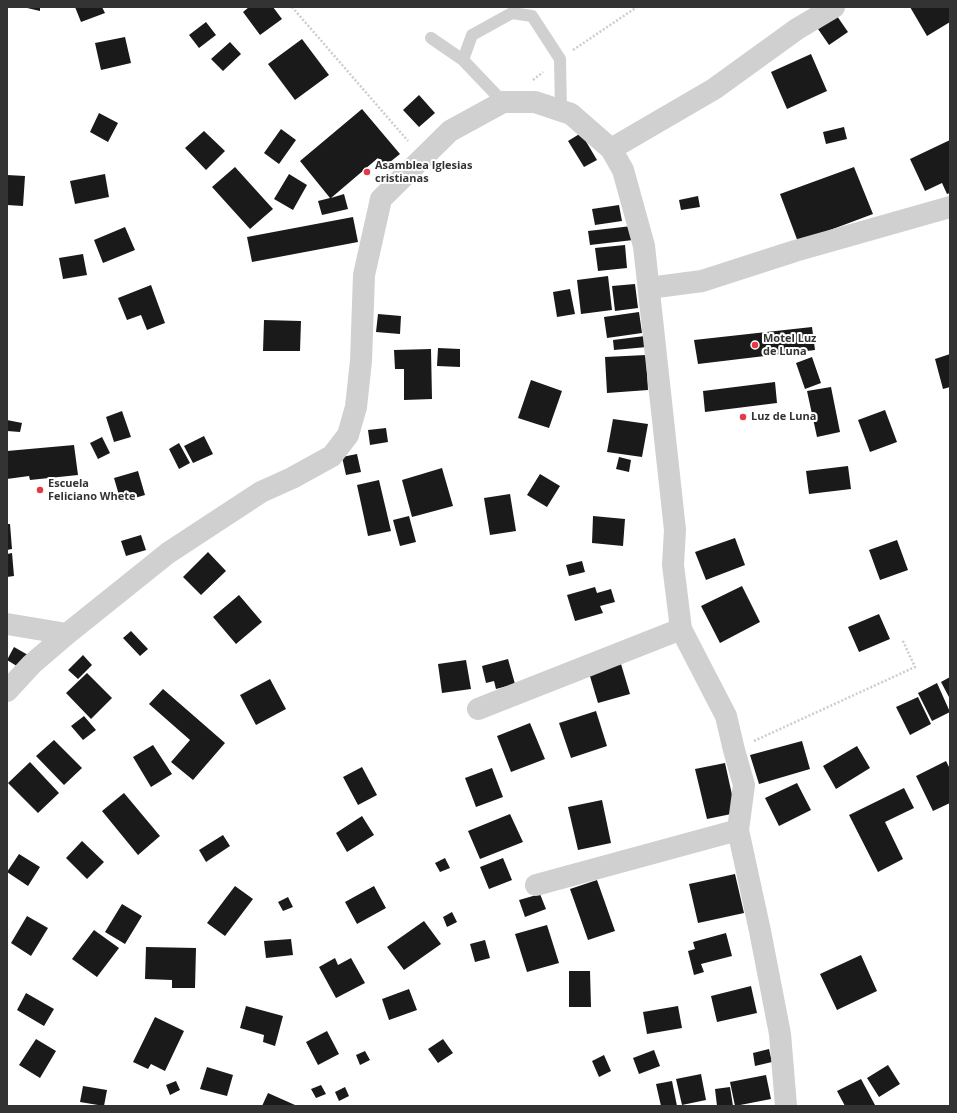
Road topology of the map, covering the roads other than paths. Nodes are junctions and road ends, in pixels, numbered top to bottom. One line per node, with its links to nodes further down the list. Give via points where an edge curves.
1 (834, 7): 6 (street, via 797,29 714,89)
2 (431, 38): 3 (lane)
3 (463, 60): 4 (lane); 5 (lane, via 472,35 512,14 532,16 560,59)
4 (503, 102): 5 (street, via 535,102); 11 (street, via 450,131 380,199 364,275 361,361 356,407 348,434 332,456 260,492 168,554)
5 (561, 111): 6 (street, via 571,114)
6 (611, 149): 8 (street, via 623,170 644,246)
7 (950, 207): 8 (street, via 795,251 702,281)
8 (649, 288): 10 (street, via 674,530 673,565)
9 (7, 624): 11 (street)
10 (682, 629): 13 (street); 14 (street, via 726,716 744,785)
11 (67, 634): 12 (street, via 32,664)
12 (7, 691)
13 (478, 709)
14 (738, 830): 15 (street); 16 (street, via 780,1034)
15 (536, 885)
16 (786, 1106)

